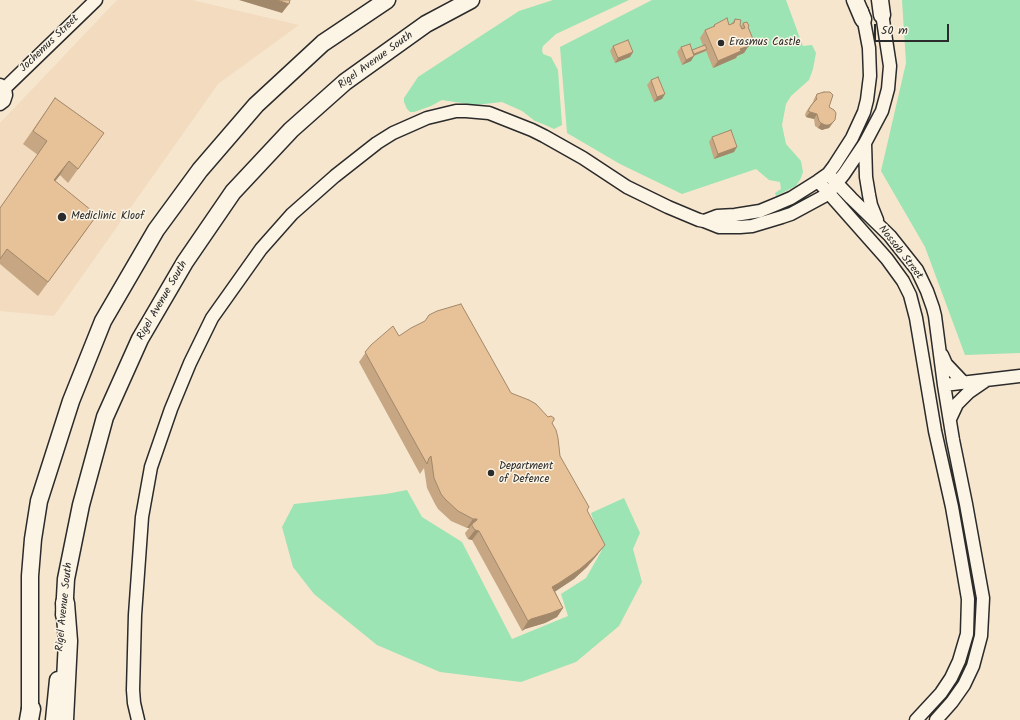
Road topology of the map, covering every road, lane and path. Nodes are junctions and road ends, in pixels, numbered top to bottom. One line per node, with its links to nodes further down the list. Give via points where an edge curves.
1 (96, 0): 8 (street, Jochemus Street)
2 (387, 0): 26 (main road, via 322,43 256,105 200,170 156,230 103,321 71,401 39,502 30,576)
3 (471, 0): 25 (main road, Rigel Avenue South, via 426,24 345,82 290,130 233,192 185,262 140,339 105,417 81,505 66,579)
4 (855, 0): 7 (main road)
5 (860, 0): 7 (street)
6 (881, 5): 10 (street, via 890,66 888,89 882,111)
7 (863, 19): 11 (street, via 869,48 870,76 867,100 852,138)
8 (2, 86): 9 (street, via 6,98)
9 (0, 104)
10 (865, 143): 13 (street); 16 (street, via 868,195)
11 (828, 174): 12 (street); 13 (street, Nossob Street)
12 (818, 182): 14 (street, Nossob Street); 15 (street, via 791,198 760,211 717,216)
13 (837, 183): 14 (street); 16 (street, Nossob Street)
14 (828, 194): 15 (street, via 791,214 752,226 719,227); 17 (street, Nossob Street, via 869,238 903,281 910,295)
15 (704, 221): 29 (street, via 668,208 627,187 583,158 532,130 489,113 466,111 427,118 393,133 341,171 292,214 261,249 212,318 171,409 151,467 142,517 136,607 133,690)
16 (880, 226): 18 (street, Nossob Street, via 910,261 923,281 933,308)
17 (919, 335): 22 (street, via 938,381); 24 (street)
18 (939, 350): 21 (street, via 946,364); 22 (street, Nossob Street)
19 (1020, 376): 20 (street)
20 (986, 380): 21 (street); 23 (street, via 957,404)
21 (963, 382): 22 (street)
22 (944, 384): 23 (street, Nossob Street); 24 (street, via 939,397)
23 (950, 419): 31 (street, Nossob Street, via 983,598 982,636 964,685)
24 (937, 440): 30 (street, via 968,599 967,634 951,678)
25 (65, 603): 27 (main road, Rigel Avenue South); 28 (highway, via 68,641)
26 (30, 716)
27 (54, 720)
28 (64, 720)
29 (138, 720)
30 (916, 720)
31 (936, 720)

